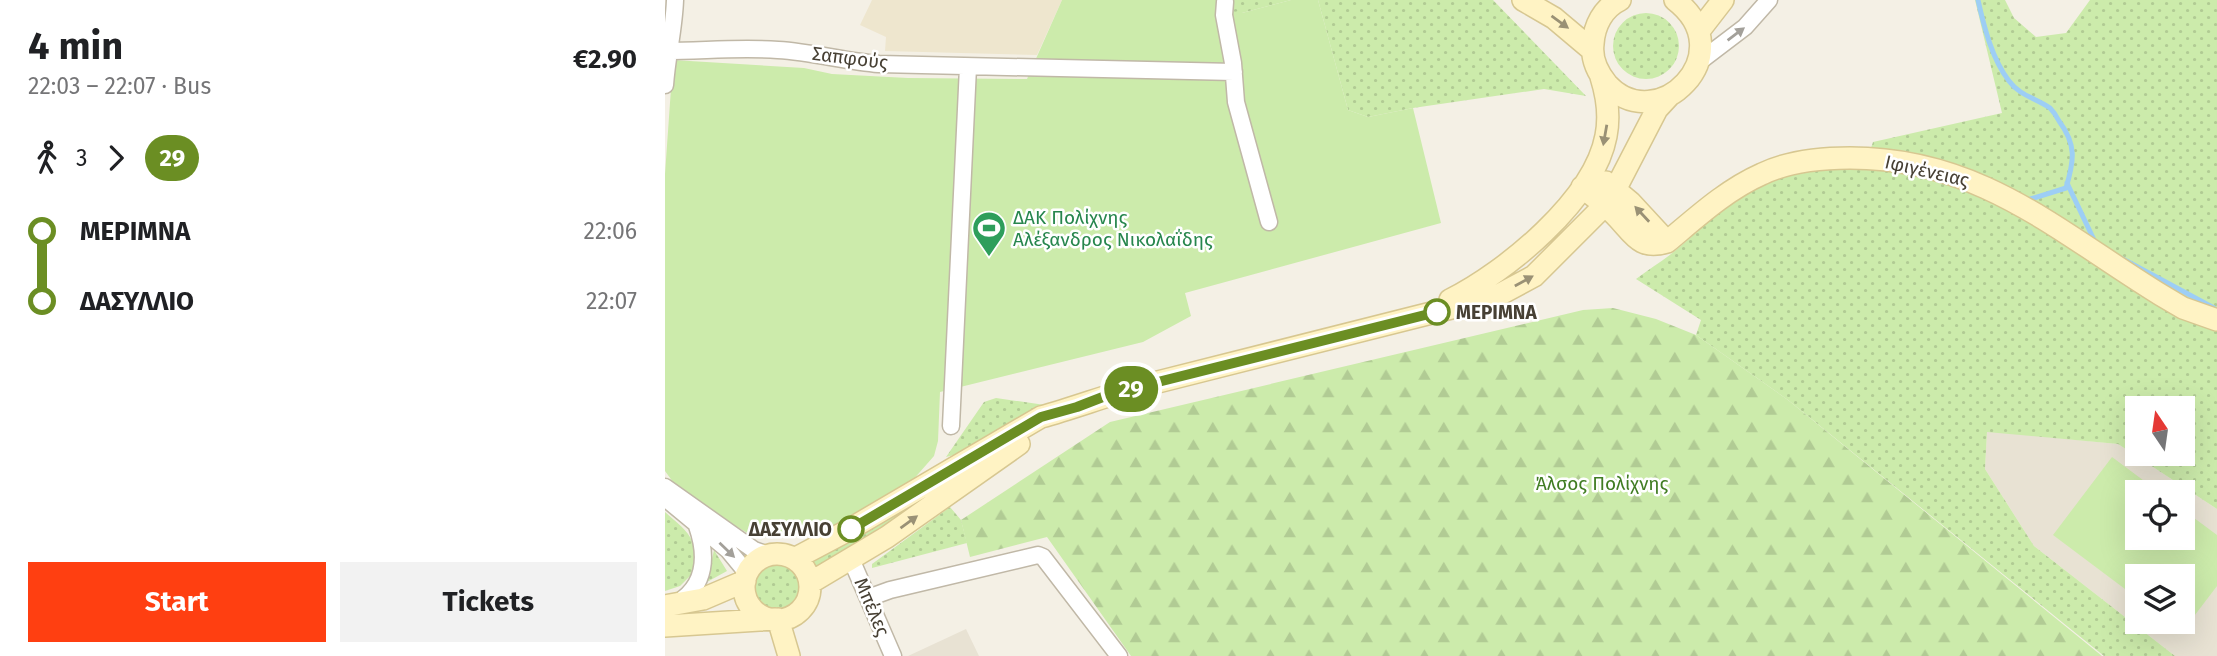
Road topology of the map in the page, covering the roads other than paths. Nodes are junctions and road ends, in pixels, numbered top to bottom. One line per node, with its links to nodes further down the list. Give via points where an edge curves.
1 (675, 0): 10 (street, via 674,30)
2 (1523, 0): 9 (street, one-way to 9, via 1554,18)
3 (1620, 0): 9 (street, via 1602,16)
4 (1675, 0): 8 (street)
5 (1723, 0): 8 (street)
6 (1769, 0): 11 (street, one-way to 6, via 1743,29)
7 (1225, 2): 13 (street)
8 (1699, 32): 11 (street)
9 (1592, 50): 14 (street)
10 (667, 51): 12 (street, Σαπφούς, via 779,50 863,63); 15 (street)
11 (1699, 62): 16 (street, via 1682,88)
12 (968, 67): 13 (street, Σαπφούς); 23 (street)
13 (1234, 72): 19 (street, via 1236,102)
14 (1601, 77): 16 (street, via 1625,96 1639,100); 17 (street, one-way to 17, via 1607,96 1607,135)
15 (665, 85)
16 (1669, 96): 18 (street, via 1657,109)
17 (1587, 180): 18 (street, Ιφιγένειας); 20 (street, via 1518,257 1472,289)
18 (1610, 198): 20 (street, one-way to 18, via 1495,297 1534,276); 21 (street, Ιφιγένειας, via 1644,215 1667,242 1727,195 1775,169 1827,158 1894,161 1950,173 2008,198 2172,301)
19 (1269, 222)
20 (1413, 318): 22 (street, via 1118,392)
21 (2217, 320)
22 (1077, 407): 28 (street, via 1041,417); 29 (street, one-way to 22)
23 (951, 426)
24 (665, 487): 27 (street)
25 (665, 498): 26 (street)
26 (697, 526): 30 (street, one-way to 30, via 731,553); 33 (street, via 704,557 701,577)
27 (768, 555): 28 (street); 30 (street, via 756,562)
28 (793, 559): 31 (street)
29 (851, 559): 31 (street); 32 (street, Μπέλες)
30 (746, 577): 33 (street); 34 (street, via 745,594 751,607 762,616)
31 (810, 583): 34 (street, via 801,609)
32 (868, 598): 36 (street, Μπέλες); 37 (street, via 1038,555)
33 (667, 612): 34 (street)
34 (777, 619): 35 (street)
35 (789, 656)
36 (893, 656)
37 (1119, 656)

